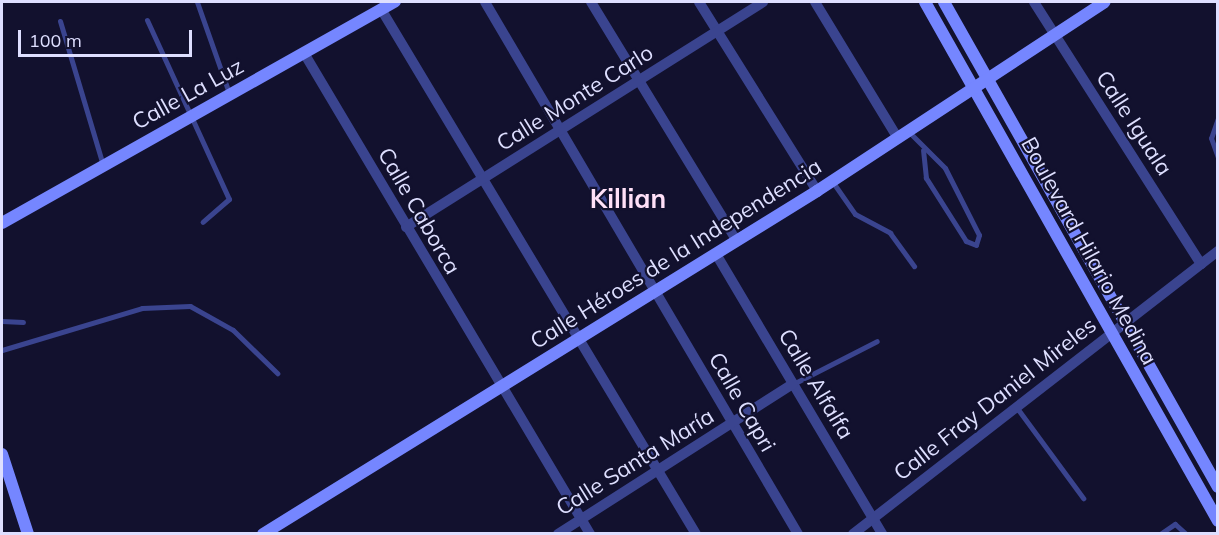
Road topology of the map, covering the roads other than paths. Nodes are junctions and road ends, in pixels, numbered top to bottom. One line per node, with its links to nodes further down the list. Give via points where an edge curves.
1 (197, 2): 21 (lane)
2 (395, 2): 12 (street, Calle La Luz)
3 (485, 2): 24 (street, Calle Capri)
4 (591, 2): 19 (street)
5 (699, 2): 15 (street)
6 (763, 2): 15 (street, Calle Monte Carlo)
7 (815, 2): 25 (street)
8 (926, 2): 20 (street, Boulevard Hilario Medina)
9 (944, 2): 18 (street, Boulevard Hilario Medina)
10 (1034, 2): 16 (street, Calle Iguala)
11 (1106, 2): 16 (street, Calle Héroes de la Independencia)
12 (381, 9): 17 (street, Calle La Luz); 29 (street)
13 (147, 20): 22 (lane)
14 (60, 21): 28 (lane)
15 (718, 31): 19 (street, Calle Monte Carlo); 31 (street)
16 (1054, 35): 18 (street, Calle Héroes de la Independencia); 38 (street, Calle Iguala)
17 (304, 53): 21 (street, Calle La Luz); 34 (street, Calle Caborca)
18 (987, 77): 20 (street, Calle Héroes de la Independencia); 43 (street, Boulevard Hilario Medina)
19 (640, 81): 24 (street, Calle Monte Carlo); 35 (street)
20 (973, 87): 25 (street, Calle Héroes de la Independencia); 44 (street, Boulevard Hilario Medina)
21 (230, 95): 22 (street, Calle La Luz)
22 (189, 118): 28 (street, Calle La Luz); 32 (lane, via 230,202)
23 (1218, 118): 27 (lane, via 1211,138)
24 (561, 129): 29 (street, Calle Monte Carlo); 40 (street, Calle Capri)
25 (902, 134): 26 (lane); 30 (street, Calle Héroes de la Independencia)
26 (923, 150): 26 (lane, via 926,178 966,241 976,245 979,235 945,168)
27 (1218, 157)
28 (103, 166): 33 (street, Calle La Luz)
29 (481, 181): 34 (street, Calle Monte Carlo); 45 (street)
30 (832, 181): 31 (street, Calle Héroes de la Independencia); 39 (lane, via 855,214 890,233)
31 (817, 192): 35 (street, Calle Héroes de la Independencia)
32 (203, 222)
33 (2, 223)
34 (406, 227): 50 (street, Calle Caborca)
35 (736, 240): 37 (street, Calle Héroes de la Independencia)
36 (1218, 251): 38 (street, Calle Fray Daniel Mireles)
37 (716, 254): 40 (street, Calle Héroes de la Independencia); 49 (street, Calle Alfalfa)
38 (1201, 264): 43 (street, Calle Fray Daniel Mireles)
39 (914, 266)
40 (655, 290): 45 (street, Calle Héroes de la Independencia); 52 (street, Calle Capri)
41 (2, 321): 42 (lane)
42 (23, 322)
43 (1125, 322): 44 (street, Calle Fray Daniel Mireles); 55 (street, Boulevard Hilario Medina)
44 (1112, 333): 51 (street, Calle Fray Daniel Mireles); 56 (street, Boulevard Hilario Medina)
45 (575, 340): 50 (street, Calle Héroes de la Independencia); 54 (street)
46 (877, 341): 49 (lane)
47 (2, 350): 48 (lane, via 142,308 190,306 233,330)
48 (277, 373)
49 (793, 384): 52 (street, Calle Santa María); 59 (street, Calle Alfalfa)
50 (500, 388): 58 (street, Calle Caborca); 62 (street, Calle Héroes de la Independencia)
51 (1017, 408): 57 (lane); 59 (street, Calle Fray Daniel Mireles)
52 (731, 424): 54 (street, Calle Santa María); 66 (street, Calle Capri)
53 (2, 454): 61 (street)
54 (657, 470): 58 (street, Calle Santa María); 65 (street)
55 (1217, 483): 56 (street)
56 (1200, 491): 60 (street, Boulevard Hilario Medina)
57 (1083, 498)
58 (581, 518): 63 (street, Calle Santa María); 64 (street, Calle Caborca)
59 (873, 518): 67 (street, Calle Fray Daniel Mireles); 68 (street, Calle Alfalfa)
60 (1218, 521)
61 (28, 534)
62 (263, 534)
63 (558, 534)
64 (590, 534)
65 (696, 534)
66 (798, 534)
67 (853, 534)
68 (882, 534)
69 (1160, 534): 70 (lane, via 1175,524)
70 (1186, 534)

